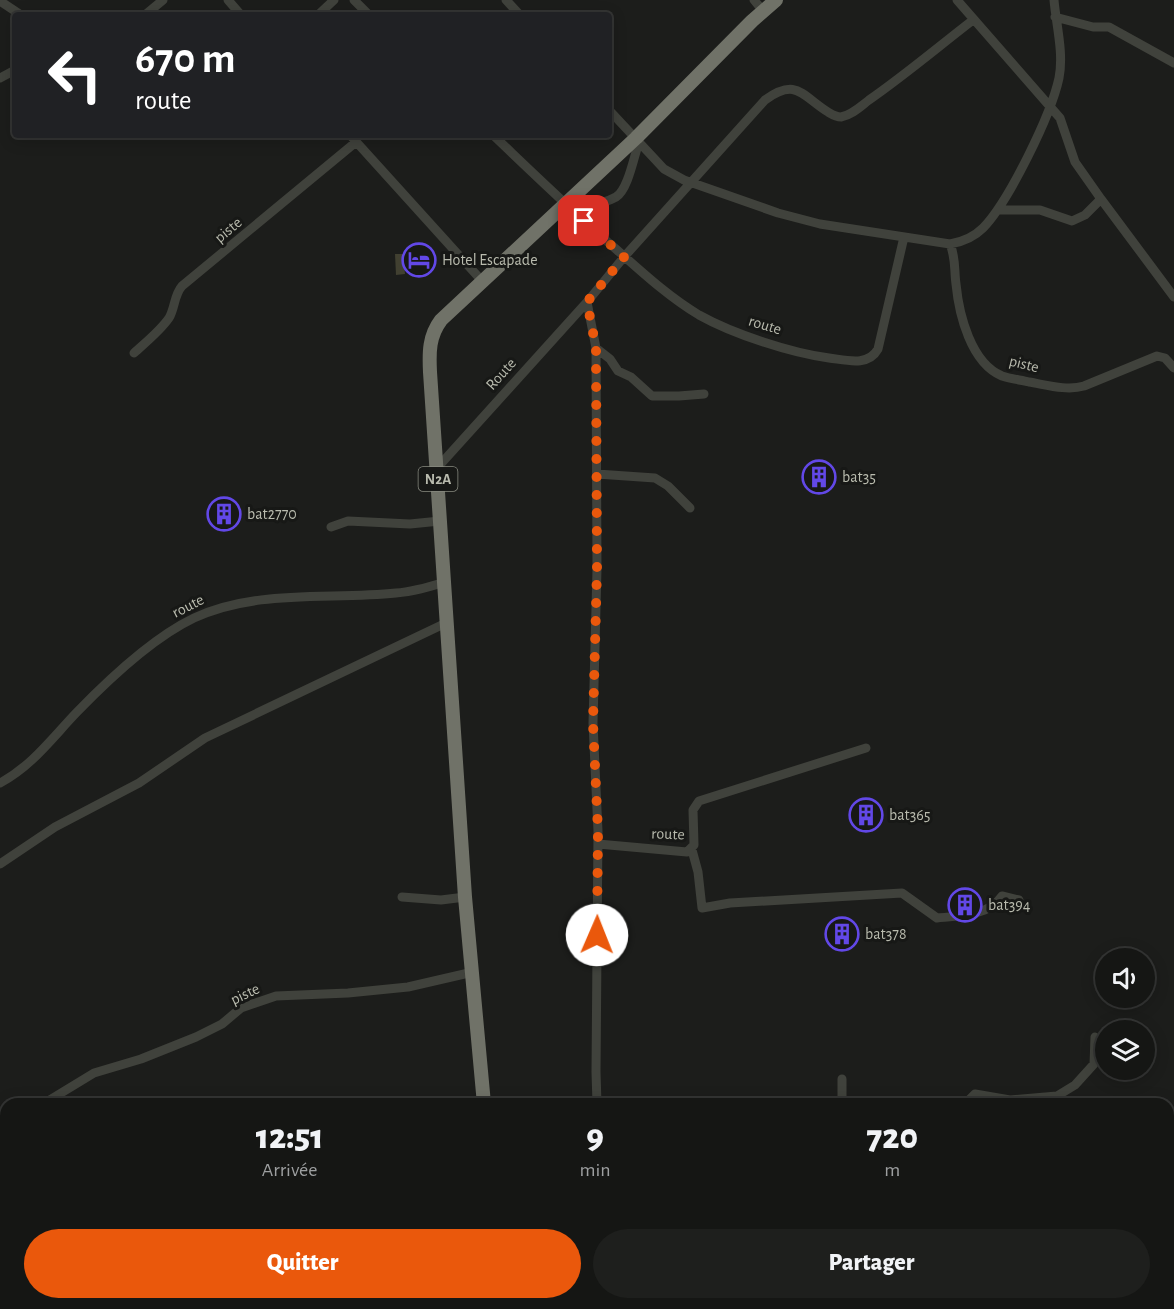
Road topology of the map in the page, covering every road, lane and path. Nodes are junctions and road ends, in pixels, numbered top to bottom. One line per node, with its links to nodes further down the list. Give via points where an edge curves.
1 (163, 0): 12 (street)
2 (228, 0): 13 (street)
3 (334, 0): 14 (street)
4 (354, 0): 15 (street)
5 (506, 0): 16 (street)
6 (754, 0): 10 (street)
7 (957, 0): 18 (street)
8 (1054, 0): 17 (street)
9 (0, 1): 11 (street)
10 (769, 4): 24 (highway, N2A)
11 (16, 12)
12 (149, 12)
13 (238, 12)
14 (321, 12)
15 (366, 12)
16 (517, 12)
17 (1055, 17): 19 (street, via 1109,27); 20 (street, via 1060,70)
18 (973, 20): 20 (street); 25 (street, Route, via 842,117 832,115 795,89 775,92)
19 (1174, 63)
20 (1050, 106): 26 (street, via 1060,118 1080,171); 28 (street)
21 (612, 113): 24 (street)
22 (353, 138): 32 (street); 36 (street, piste, via 182,286 165,324)
23 (496, 138): 27 (street, route)
24 (637, 140): 25 (street, via 664,169); 27 (highway, N2A); 27 (street, via 626,186 616,197)
25 (692, 183): 29 (street, via 820,224); 31 (street, Route)
26 (1101, 199): 28 (street, via 1085,215 1072,221 1040,210); 33 (street)
27 (567, 207): 31 (street, route); 32 (highway, N2A)
28 (998, 210): 30 (street, via 974,235)
29 (904, 237): 30 (street); 31 (street, route, via 878,349 870,359 862,361 823,357 728,329 680,303)
30 (950, 244): 37 (street, piste, via 957,297 968,335 982,359 1001,376 1073,388 1157,356)
31 (624, 257): 34 (street, Route)
32 (483, 282): 39 (highway, N2A, via 433,330 430,372)
33 (1174, 297)
34 (587, 302): 35 (street); 39 (street, Route)
35 (596, 348): 38 (street, via 618,371 652,396); 40 (street)
36 (134, 354)
37 (1174, 368)
38 (704, 394)
39 (438, 467): 42 (highway, N2A)
40 (597, 474): 41 (street, via 655,478); 48 (street, via 593,723)
41 (690, 508)
42 (440, 521): 43 (street, via 348,521); 44 (highway, N2A)
43 (330, 527)
44 (445, 582): 45 (highway, N2A); 47 (street, route, via 396,593 249,601 202,614 162,637 76,713 35,758)
45 (448, 622): 50 (street, via 206,738 139,783 55,827); 52 (highway, N2A)
46 (866, 748): 49 (street, route, via 699,801 693,810)
47 (0, 783)
48 (598, 844): 49 (street, route); 59 (street)
49 (692, 850): 53 (street, via 702,908 902,893 937,918 972,914 997,904 1002,896)
50 (0, 864)
51 (402, 897): 52 (street)
52 (465, 897): 54 (highway, N2A)
53 (1019, 900)
54 (473, 972): 57 (street, piste, via 394,988 276,996 241,1008 222,1024 196,1037 94,1073); 58 (highway, N2A)
55 (1095, 1037): 63 (street, via 1094,1064 1075,1085 1057,1096)
56 (842, 1079): 60 (street)
57 (53, 1098)
58 (484, 1098)
59 (597, 1098)
60 (842, 1098)
61 (971, 1098): 62 (street, via 975,1094)
62 (998, 1098)
63 (1034, 1098)

